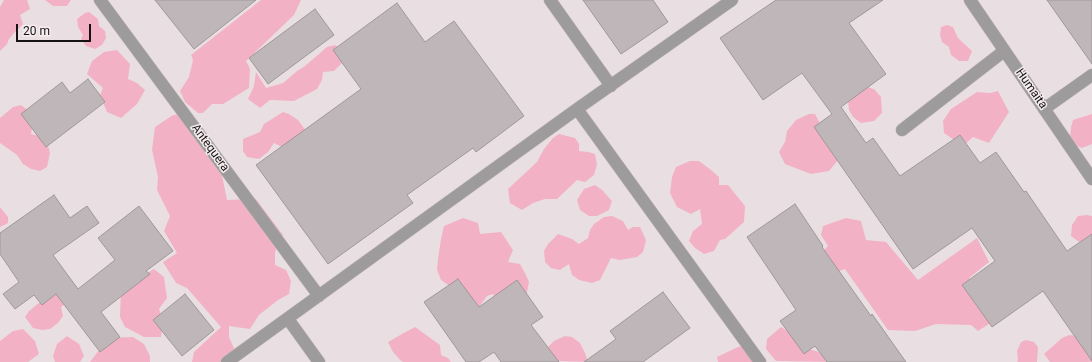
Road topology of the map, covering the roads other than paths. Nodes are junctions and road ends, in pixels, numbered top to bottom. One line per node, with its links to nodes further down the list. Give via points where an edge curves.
1 (100, 0): 12 (street, Antequera)
2 (550, 0): 7 (street)
3 (732, 0): 7 (street)
4 (970, 0): 5 (street, Humaita)
5 (1004, 51): 8 (street, Humaita); 10 (street)
6 (1092, 75): 8 (street)
7 (611, 86): 9 (street)
8 (1044, 109): 11 (street, Humaita)
9 (577, 110): 12 (street); 16 (street)
10 (902, 130)
11 (1092, 178)
12 (319, 296): 13 (street)
13 (288, 319): 14 (street); 15 (street)
14 (226, 362)
15 (319, 362)
16 (760, 362)

